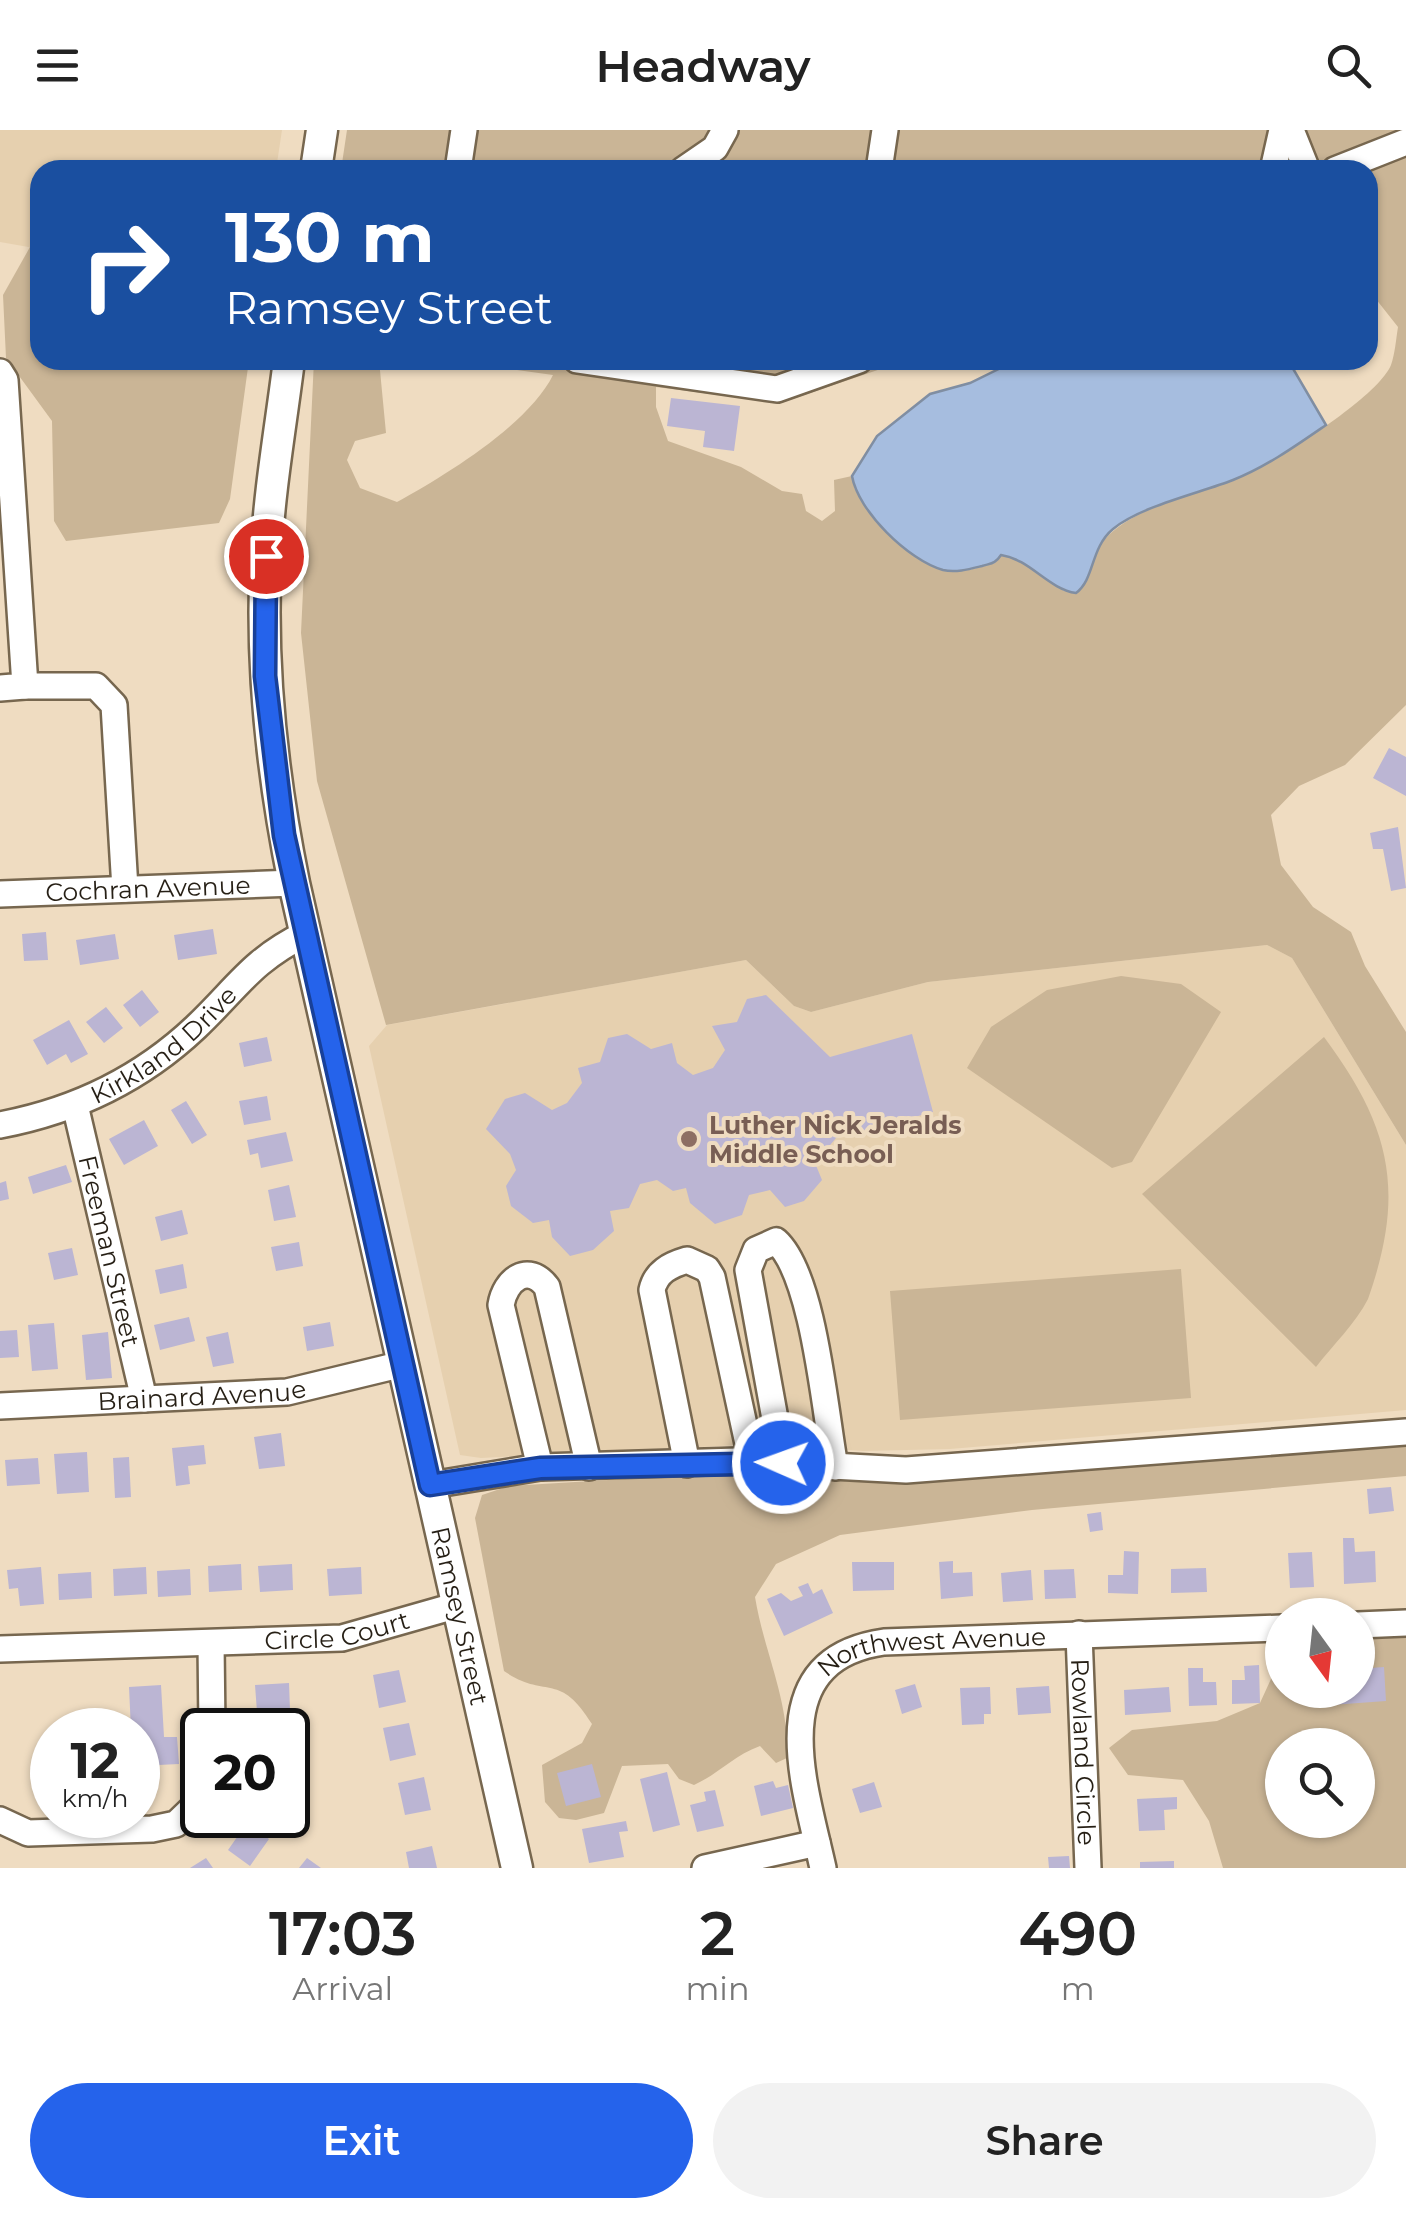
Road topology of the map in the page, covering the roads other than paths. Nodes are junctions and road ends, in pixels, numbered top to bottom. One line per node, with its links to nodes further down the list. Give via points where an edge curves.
1 (322, 130): 8 (main road)
2 (464, 130): 9 (street)
3 (724, 130): 10 (street, via 716,148)
4 (885, 130): 11 (street)
5 (1282, 130): 12 (street)
6 (1290, 130): 13 (street)
7 (1406, 142): 14 (street)
8 (318, 160)
9 (460, 160)
10 (697, 160)
11 (880, 160)
12 (1274, 160)
13 (1303, 160)
14 (1361, 160)
15 (289, 370): 21 (main road, Ramsey Street, via 270,504 264,615 270,731)
16 (686, 370): 17 (street, via 776,388)
17 (823, 370)
18 (0, 372): 19 (street)
19 (8, 487): 20 (street)
20 (13, 687): 22 (street, via 96,686 114,705)
21 (294, 883): 22 (street, Cochran Avenue); 24 (main road, Ramsey Street)
22 (125, 888): 23 (street, Cochran Avenue)
23 (0, 894)
24 (306, 934): 25 (street, Kirkland Drive, via 254,964 169,1050); 27 (main road, Ramsey Street)
25 (75, 1105): 26 (street, Kirkland Drive); 28 (street, Freeman Street)
26 (0, 1125)
27 (403, 1364): 28 (street, Brainard Avenue, via 287,1392); 37 (main road, Ramsey Street)
28 (144, 1399): 29 (street, Brainard Avenue)
29 (0, 1406)
30 (1406, 1432): 35 (street, via 906,1470)
31 (752, 1462): 32 (street); 33 (street); 33 (street, via 712,1277 688,1260 665,1269 652,1290)
32 (783, 1463): 35 (street); 35 (street, via 748,1270 756,1250 776,1241 792,1255 804,1296)
33 (686, 1464): 34 (street)
34 (589, 1467): 36 (street); 36 (street, via 547,1287 528,1275 512,1278 501,1305)
35 (834, 1467)
36 (540, 1468): 37 (street)
37 (430, 1485): 38 (main road, Ramsey Street)
38 (458, 1605): 43 (street, Circle Court, via 342,1638); 49 (main road, Ramsey Street)
39 (1406, 1623): 40 (street)
40 (1375, 1624)
41 (1265, 1629): 42 (street, Northwest Avenue)
42 (1079, 1634): 48 (street, Northwest Avenue, via 884,1642 829,1665 807,1693 797,1728); 51 (street, Rowland Circle)
43 (211, 1644): 44 (street, Circle Court); 45 (street)
44 (0, 1648)
45 (212, 1708)
46 (0, 1820): 47 (street, via 28,1832 152,1829)
47 (180, 1820)
48 (820, 1856): 50 (street, Northwest Avenue)
49 (518, 1868)
50 (705, 1868)
51 (1088, 1868)

